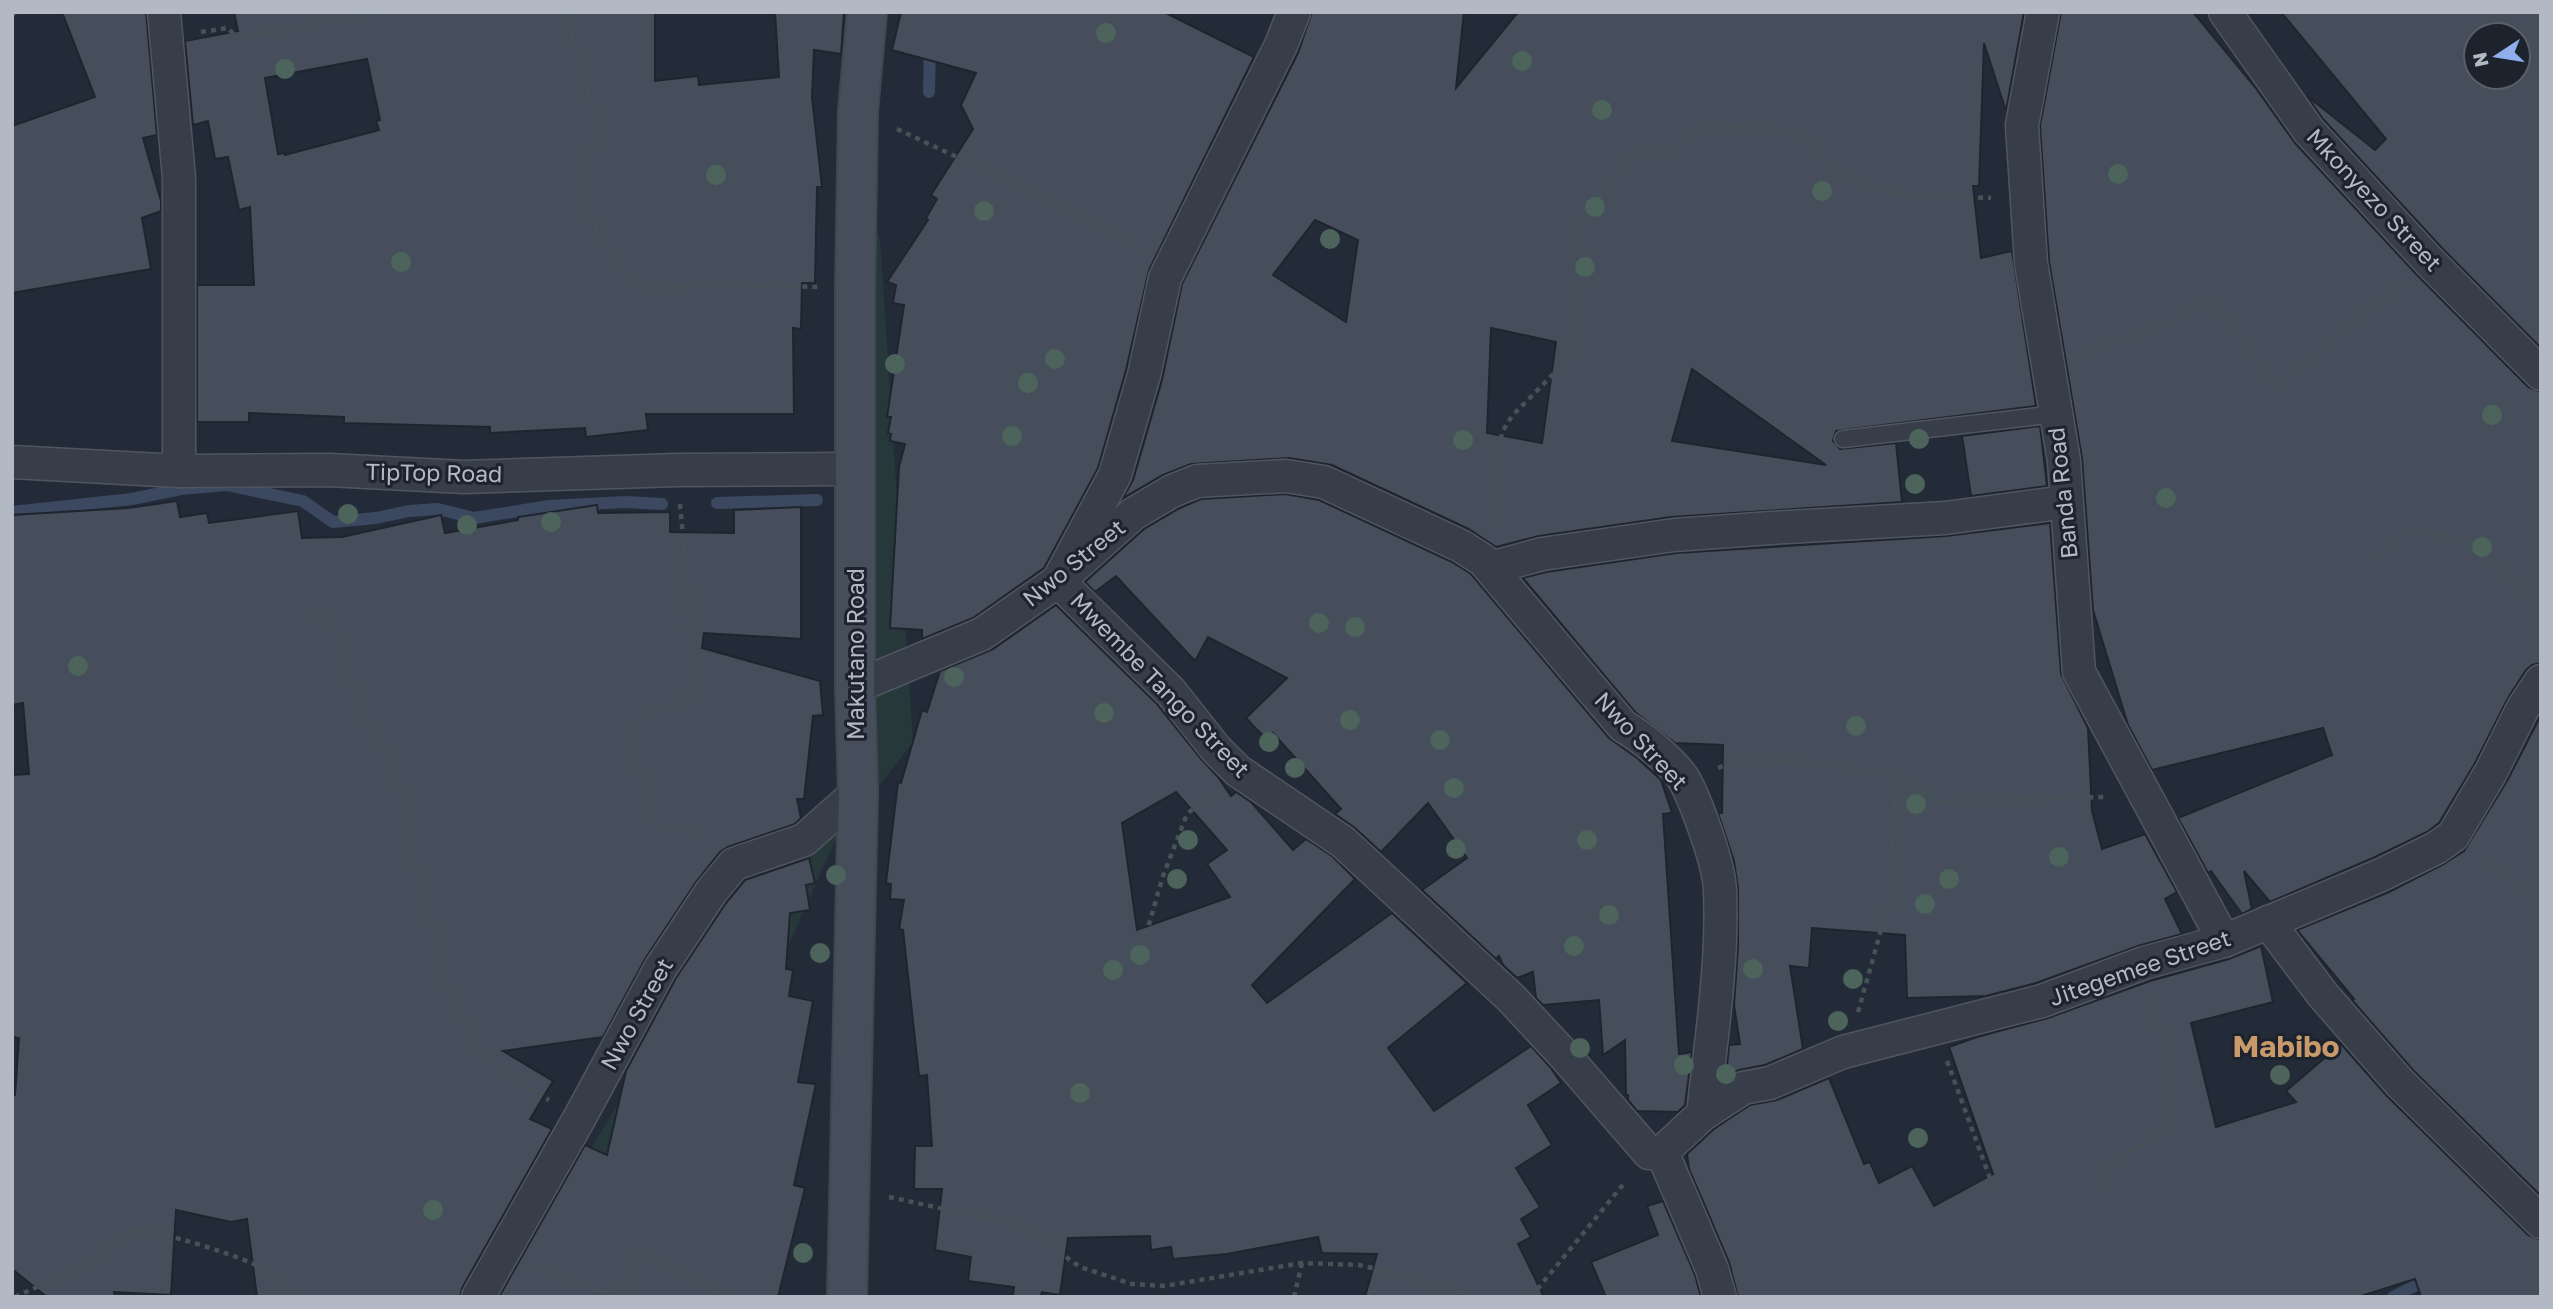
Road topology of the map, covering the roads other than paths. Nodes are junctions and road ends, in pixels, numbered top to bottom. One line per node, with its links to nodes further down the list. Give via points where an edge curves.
1 (867, 12): 10 (street, Makutano Road, via 858,111)
2 (1294, 12): 14 (street, Mwembe Tango Street, via 1166,278 1115,475)
3 (2043, 12): 7 (street, Banda Road, via 2022,125 2031,263)
4 (2225, 12): 6 (street, Mkonyezo Street, via 2309,131)
5 (164, 24): 11 (street, via 179,178)
6 (2541, 374)
7 (2056, 414): 8 (lane); 12 (street, Banda Road)
8 (1843, 439)
9 (12, 462): 11 (street, TipTop Road)
10 (855, 469): 11 (street, TipTop Road, via 464,477 329,470); 16 (street, Makutano Road)
11 (179, 471)
12 (2066, 502): 13 (street, via 1945,518 1674,536); 19 (street, Banda Road, via 2079,673)
13 (1487, 564): 14 (street, Nwo Street, via 1461,546 1324,482 1286,476 1197,481 1172,491 1133,514); 20 (street, Nwo Street, via 1623,726 1644,738 1685,781 1705,829 1720,887 1717,996)
14 (1058, 581): 16 (street, Nwo Street, via 982,634); 21 (street, Mwembe Tango Street, via 1171,692 1238,771 1343,842 1511,998)
15 (2541, 681): 18 (street, Jitegemee Street, via 2453,836 2381,875)
16 (855, 687): 17 (street, Makutano Road)
17 (858, 792): 23 (street, Nwo Street, via 804,840 734,864 711,892 660,970); 24 (street, Makutano Road)
18 (2268, 922): 19 (street, Jitegemee Street); 22 (street, via 2323,995 2400,1083)
19 (2224, 941): 20 (street, Jitegemee Street, via 2144,963 2042,1001 1843,1052 1770,1083 1743,1088)
20 (1703, 1114): 21 (street, Jitegemee Street)
21 (1656, 1153): 25 (street, Mwembe Tango Street, via 1712,1269)
22 (2541, 1222)
23 (478, 1297)
24 (847, 1297)
25 (1720, 1297)

